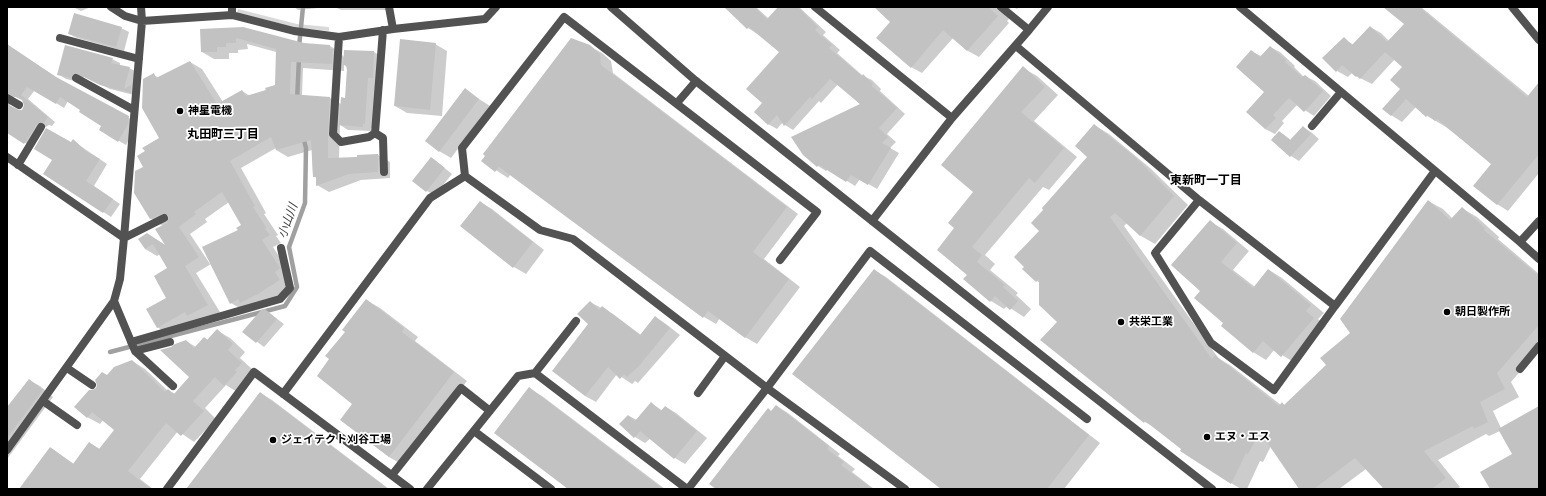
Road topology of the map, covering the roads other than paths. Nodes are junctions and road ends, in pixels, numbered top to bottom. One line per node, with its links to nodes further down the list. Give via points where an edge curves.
1 (110, 7): 12 (street)
2 (141, 7): 12 (street)
3 (390, 7): 13 (street)
4 (496, 7): 13 (street, via 485,20)
5 (611, 7): 22 (street)
6 (815, 7): 28 (street)
7 (1001, 7): 15 (street)
8 (1048, 7): 15 (street)
9 (1512, 7): 18 (street)
10 (1243, 8): 23 (street)
11 (232, 11): 12 (street); 16 (street, via 294,31)
12 (142, 22): 20 (street)
13 (393, 29): 14 (street)
14 (383, 30): 16 (street); 31 (street)
15 (1029, 30): 19 (street)
16 (339, 37): 31 (street, via 333,134 341,142 369,137)
17 (60, 38): 20 (street)
18 (1539, 40)
19 (1016, 46): 28 (street); 37 (street)
20 (139, 59): 27 (street)
21 (76, 78): 27 (street)
22 (696, 81): 25 (street); 39 (street)
23 (1341, 92): 29 (street); 34 (street)
24 (7, 98): 26 (street)
25 (677, 103): 36 (street, via 564,17 462,148); 45 (street, via 817,212)
26 (19, 105)
27 (134, 110): 41 (street)
28 (952, 118): 39 (street)
29 (1312, 126)
30 (41, 127): 33 (street)
31 (375, 133): 35 (street, via 383,138)
32 (7, 157): 33 (street)
33 (18, 165): 41 (street)
34 (1436, 171): 42 (street); 47 (street)
35 (384, 172)
36 (465, 176): 53 (street, via 540,230 573,239); 61 (street, via 430,198)
37 (1199, 200): 47 (street); 47 (street, via 1155,253 1211,343 1274,390)
38 (164, 218): 41 (street)
39 (872, 221): 75 (street)
40 (1539, 221): 42 (street)
41 (124, 238): 46 (street, via 120,279)
42 (1520, 242): 44 (street)
43 (281, 248): 49 (street, via 290,288 280,299)
44 (1539, 259)
45 (780, 260)
46 (114, 301): 49 (street); 54 (street)
47 (1335, 306)
48 (576, 321): 56 (street)
49 (131, 342): 52 (street)
50 (170, 342): 52 (street)
51 (1539, 346): 55 (street)
52 (135, 351): 58 (street)
53 (725, 356): 59 (street); 60 (street)
54 (67, 368): 57 (street); 62 (street)
55 (1520, 369)
56 (535, 372): 63 (street, via 518,376); 73 (street)
57 (92, 385)
58 (174, 386)
59 (766, 388): 64 (street, via 870,251); 73 (street); 74 (street)
60 (698, 393)
61 (283, 394): 68 (street); 69 (street, via 254,372)
62 (44, 401): 65 (street); 67 (street)
63 (490, 411): 66 (street); 68 (street, via 461,388)
64 (1087, 419)
65 (77, 425)
66 (474, 431): 71 (street); 72 (street)
67 (7, 450)
68 (392, 475): 70 (street)
69 (167, 489)
70 (410, 489)
71 (427, 489)
72 (551, 489)
73 (687, 489)
74 (905, 489)
75 (1212, 489)

